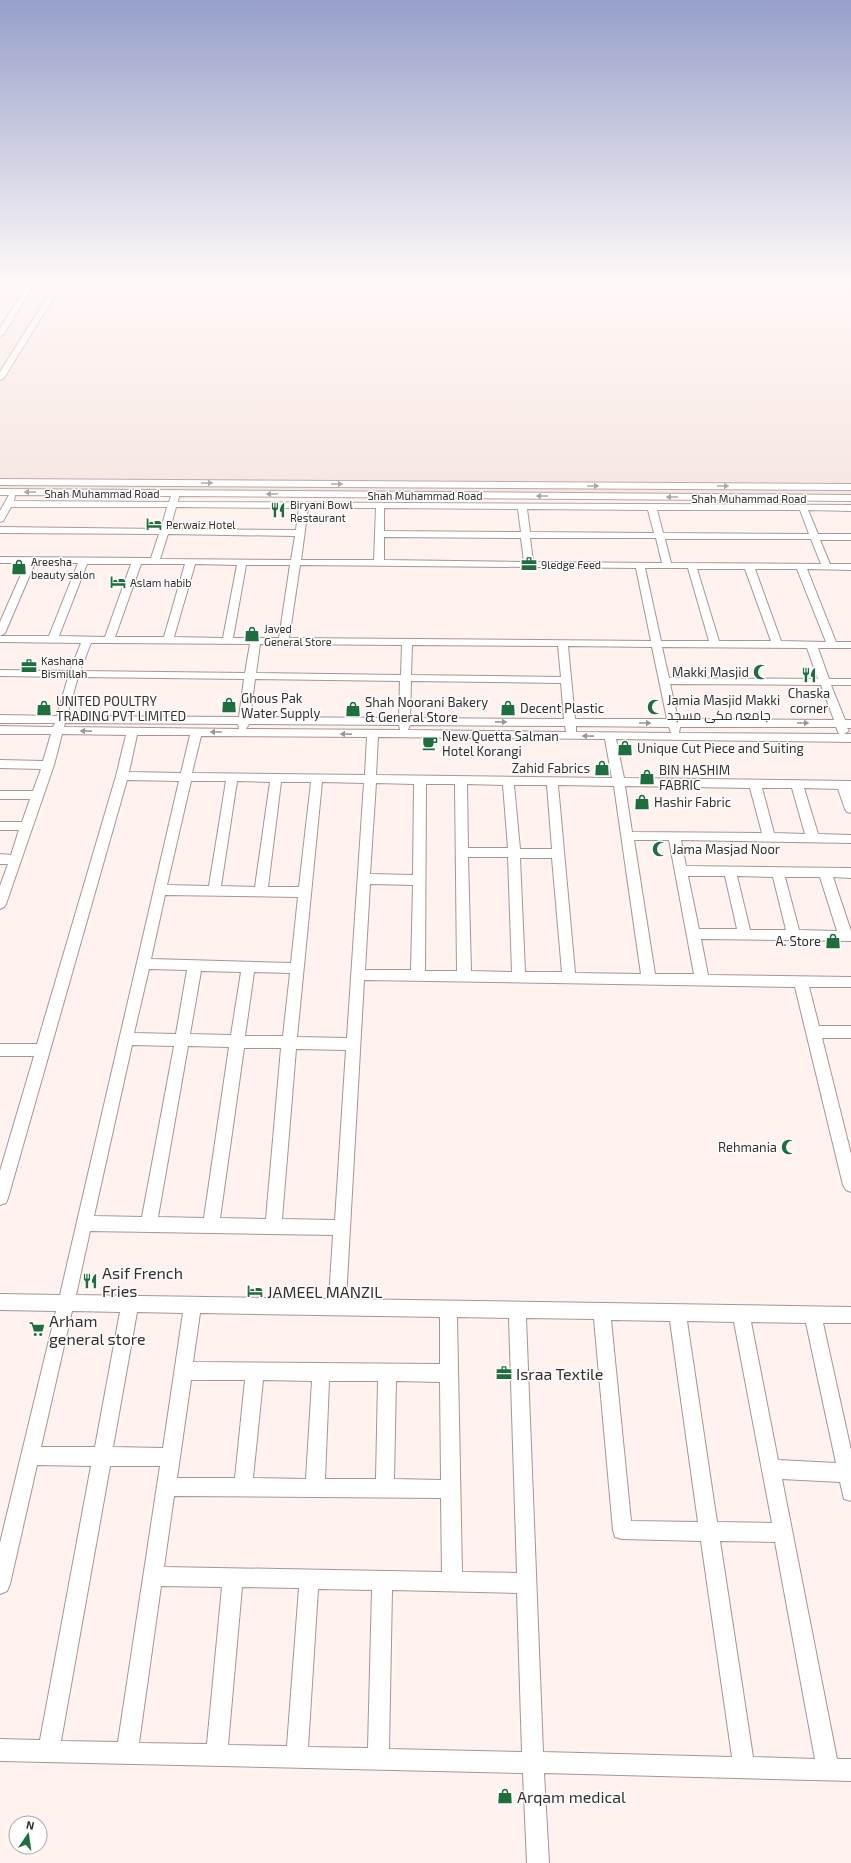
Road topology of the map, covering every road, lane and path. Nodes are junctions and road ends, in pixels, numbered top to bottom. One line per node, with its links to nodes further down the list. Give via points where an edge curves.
1 (6, 368): 2 (street)
2 (0, 378)
3 (0, 482): 4 (street, Shah Muhammad Road)
4 (179, 483): 5 (street, Shah Muhammad Road, one-way to 5); 9 (street)
5 (506, 485): 6 (street, Shah Muhammad Road, one-way to 6); 10 (street)
6 (851, 487)
7 (0, 492): 8 (street, Shah Muhammad Road)
8 (14, 492): 9 (street, Shah Muhammad Road, one-way to 8); 12 (street)
9 (176, 494): 10 (street, Shah Muhammad Road, one-way to 9); 13 (street)
10 (508, 496): 11 (street, Shah Muhammad Road, one-way to 10)
11 (851, 498)
12 (8, 504): 13 (street); 20 (street)
13 (172, 504): 14 (street); 22 (street)
14 (304, 505): 15 (street); 23 (street)
15 (380, 506): 16 (street); 24 (street)
16 (522, 506): 17 (street); 25 (street)
17 (652, 507): 18 (street); 26 (street)
18 (804, 508): 19 (street); 27 (street)
19 (851, 508)
20 (0, 519)
21 (0, 530): 22 (street)
22 (164, 531): 23 (street); 33 (street)
23 (300, 532): 36 (street)
24 (380, 534): 25 (street); 37 (street)
25 (526, 535): 26 (street); 38 (street)
26 (659, 536): 27 (street); 40 (street)
27 (815, 537): 28 (street); 44 (street)
28 (851, 537)
29 (0, 560): 30 (street)
30 (32, 560): 31 (street); 46 (street)
31 (84, 560): 32 (street); 48 (street)
32 (137, 561): 33 (street); 50 (street)
33 (155, 561): 34 (street)
34 (191, 561): 35 (street); 51 (street)
35 (242, 561): 36 (street); 52 (street)
36 (295, 562): 37 (street); 54 (street)
37 (379, 563): 38 (street)
38 (529, 564): 39 (street)
39 (640, 565): 40 (street); 57 (street)
40 (667, 565): 41 (street)
41 (692, 566): 42 (street); 58 (street)
42 (749, 566): 43 (street); 59 (street)
43 (801, 567): 44 (street); 61 (street)
44 (827, 567): 45 (street)
45 (851, 567)
46 (0, 633)
47 (0, 639): 48 (street)
48 (53, 639): 49 (street)
49 (87, 639): 50 (street); 64 (street)
50 (109, 640): 51 (street)
51 (168, 640): 52 (street)
52 (228, 640): 53 (street)
53 (255, 640): 54 (street); 65 (street)
54 (284, 641): 55 (street)
55 (407, 642): 56 (street); 66 (street)
56 (563, 643): 57 (street); 67 (street)
57 (656, 643): 58 (street); 68 (street)
58 (715, 644): 59 (street)
59 (777, 644): 60 (street)
60 (811, 644): 61 (street); 69 (street)
61 (832, 645): 62 (street)
62 (851, 645)
63 (0, 673): 64 (street)
64 (74, 674): 65 (street); 72 (street)
65 (250, 676): 66 (street); 73 (street)
66 (406, 678): 67 (street); 74 (street)
67 (566, 680): 75 (street)
68 (664, 681): 69 (street); 76 (street)
69 (824, 682): 70 (street); 77 (street)
70 (851, 682)
71 (0, 718): 72 (street)
72 (61, 719): 73 (street); 79 (street)
73 (244, 719): 74 (street); 82 (street)
74 (405, 721): 75 (street, one-way to 75); 84 (street)
75 (570, 723): 76 (street, one-way to 76); 85 (street)
76 (673, 723): 77 (street, one-way to 77); 87 (street)
77 (845, 723): 88 (street)
78 (0, 730): 79 (street)
79 (58, 731): 80 (street, one-way to 79); 90 (street)
80 (132, 732): 81 (street); 91 (street)
81 (196, 732): 82 (street, one-way to 81); 92 (street)
82 (242, 733): 83 (street, one-way to 82)
83 (373, 734): 84 (street); 96 (street)
84 (404, 734): 85 (street)
85 (571, 736): 86 (street, one-way to 85)
86 (610, 736): 87 (street); 101 (street)
87 (676, 737): 88 (street)
88 (848, 738)
89 (0, 764): 90 (street)
90 (48, 765): 106 (street)
91 (122, 776): 92 (street); 158 (street)
92 (186, 776): 93 (street); 127 (street)
93 (232, 777): 94 (street); 129 (street)
94 (276, 778): 95 (street); 130 (street)
95 (317, 778): 96 (street); 131 (street)
96 (371, 779): 97 (street); 125 (street)
97 (420, 780): 98 (street); 126 (street)
98 (461, 780): 99 (street); 115 (street)
99 (508, 781): 100 (street); 116 (street)
100 (552, 782): 101 (street); 117 (street)
101 (619, 783): 102 (street); 110 (street)
102 (755, 784): 103 (street); 112 (street)
103 (797, 784): 104 (street); 113 (street)
104 (847, 785): 107 (street)
105 (0, 795): 106 (street)
106 (37, 795): 109 (street)
107 (851, 809)
108 (0, 826): 109 (street)
109 (26, 826): 119 (street)
110 (627, 836): 111 (street); 146 (street)
111 (674, 836): 112 (street); 120 (street)
112 (769, 838): 113 (street)
113 (813, 838): 114 (street)
114 (851, 839)
115 (462, 852): 116 (street); 143 (street)
116 (514, 852): 117 (street); 144 (street)
117 (558, 854): 145 (street)
118 (0, 859): 119 (street)
119 (16, 860): 128 (street)
120 (681, 871): 121 (street); 133 (street)
121 (730, 871): 122 (street); 134 (street)
122 (778, 872): 123 (street); 135 (street)
123 (825, 872): 124 (street); 136 (street)
124 (851, 873)
125 (365, 879): 126 (street); 141 (street)
126 (419, 880): 142 (street)
127 (160, 890): 129 (street); 137 (street)
128 (2, 891): 132 (street)
129 (214, 891): 130 (street)
130 (261, 891): 131 (street)
131 (305, 892): 140 (street)
132 (0, 904)
133 (693, 934): 134 (street); 147 (street)
134 (745, 935): 135 (street)
135 (794, 936): 136 (street)
136 (848, 936)
137 (144, 964): 138 (street); 152 (street)
138 (195, 965): 139 (street); 153 (street)
139 (248, 966): 140 (street); 154 (street)
140 (297, 968): 155 (street)
141 (359, 975): 142 (street); 156 (street)
142 (418, 976): 143 (street)
143 (464, 977): 144 (street)
144 (519, 978): 145 (street)
145 (569, 978): 146 (street)
146 (649, 979): 147 (street)
147 (702, 980): 148 (street)
148 (800, 982): 149 (street); 150 (street)
149 (851, 982)
150 (813, 1032): 151 (street); 159 (street)
151 (851, 1032)
152 (126, 1039): 153 (street); 161 (street)
153 (182, 1040): 154 (street); 162 (street)
154 (236, 1041): 155 (street); 163 (street)
155 (289, 1042): 156 (street); 164 (street)
156 (354, 1044): 165 (street)
157 (0, 1050): 158 (street)
158 (43, 1050): 160 (street)
159 (851, 1185)
160 (0, 1195)
161 (84, 1223): 162 (street); 167 (street)
162 (149, 1224): 163 (street)
163 (211, 1225): 164 (street)
164 (273, 1226): 165 (street)
165 (342, 1228): 170 (street)
166 (0, 1302): 167 (street)
167 (66, 1303): 168 (street); 183 (street)
168 (130, 1304): 169 (street); 184 (street)
169 (193, 1305): 170 (street); 178 (street)
170 (337, 1307): 171 (street)
171 (448, 1309): 172 (street); 182 (street)
172 (517, 1310): 173 (street); 201 (street)
173 (602, 1311): 174 (street); 194 (street, via 622,1530)
174 (677, 1312): 175 (street); 194 (street)
175 (741, 1313): 176 (street); 186 (street)
176 (813, 1314): 177 (street); 187 (street)
177 (851, 1315)
178 (183, 1371): 179 (street); 185 (street)
179 (255, 1372): 180 (street); 189 (street)
180 (321, 1372): 181 (street); 190 (street)
181 (387, 1373): 182 (street); 191 (street)
182 (449, 1373): 192 (street)
183 (30, 1456): 184 (street); 202 (street)
184 (103, 1457): 185 (street); 204 (street)
185 (171, 1458): 188 (street)
186 (771, 1469): 187 (street); 195 (street)
187 (849, 1473): 193 (street)
188 (166, 1487): 189 (street); 196 (street)
189 (243, 1488): 190 (street)
190 (315, 1488): 191 (street)
191 (385, 1489): 192 (street)
192 (451, 1489): 200 (street)
193 (851, 1492)
194 (710, 1532): 195 (street); 210 (street)
195 (783, 1533): 211 (street)
196 (153, 1576): 197 (street); 205 (street)
197 (232, 1577): 198 (street); 206 (street)
198 (309, 1578): 199 (street); 207 (street)
199 (382, 1580): 200 (street); 208 (street)
200 (452, 1582): 201 (street)
201 (527, 1583): 209 (street)
202 (0, 1584)
203 (0, 1750): 204 (street)
204 (48, 1752): 205 (street)
205 (127, 1753): 206 (street)
206 (216, 1755): 207 (street)
207 (297, 1757): 208 (street)
208 (378, 1759): 209 (street)
209 (533, 1762): 210 (street); 213 (street)
210 (744, 1767): 211 (street)
211 (828, 1769): 212 (street)
212 (851, 1770)
213 (538, 1863)

